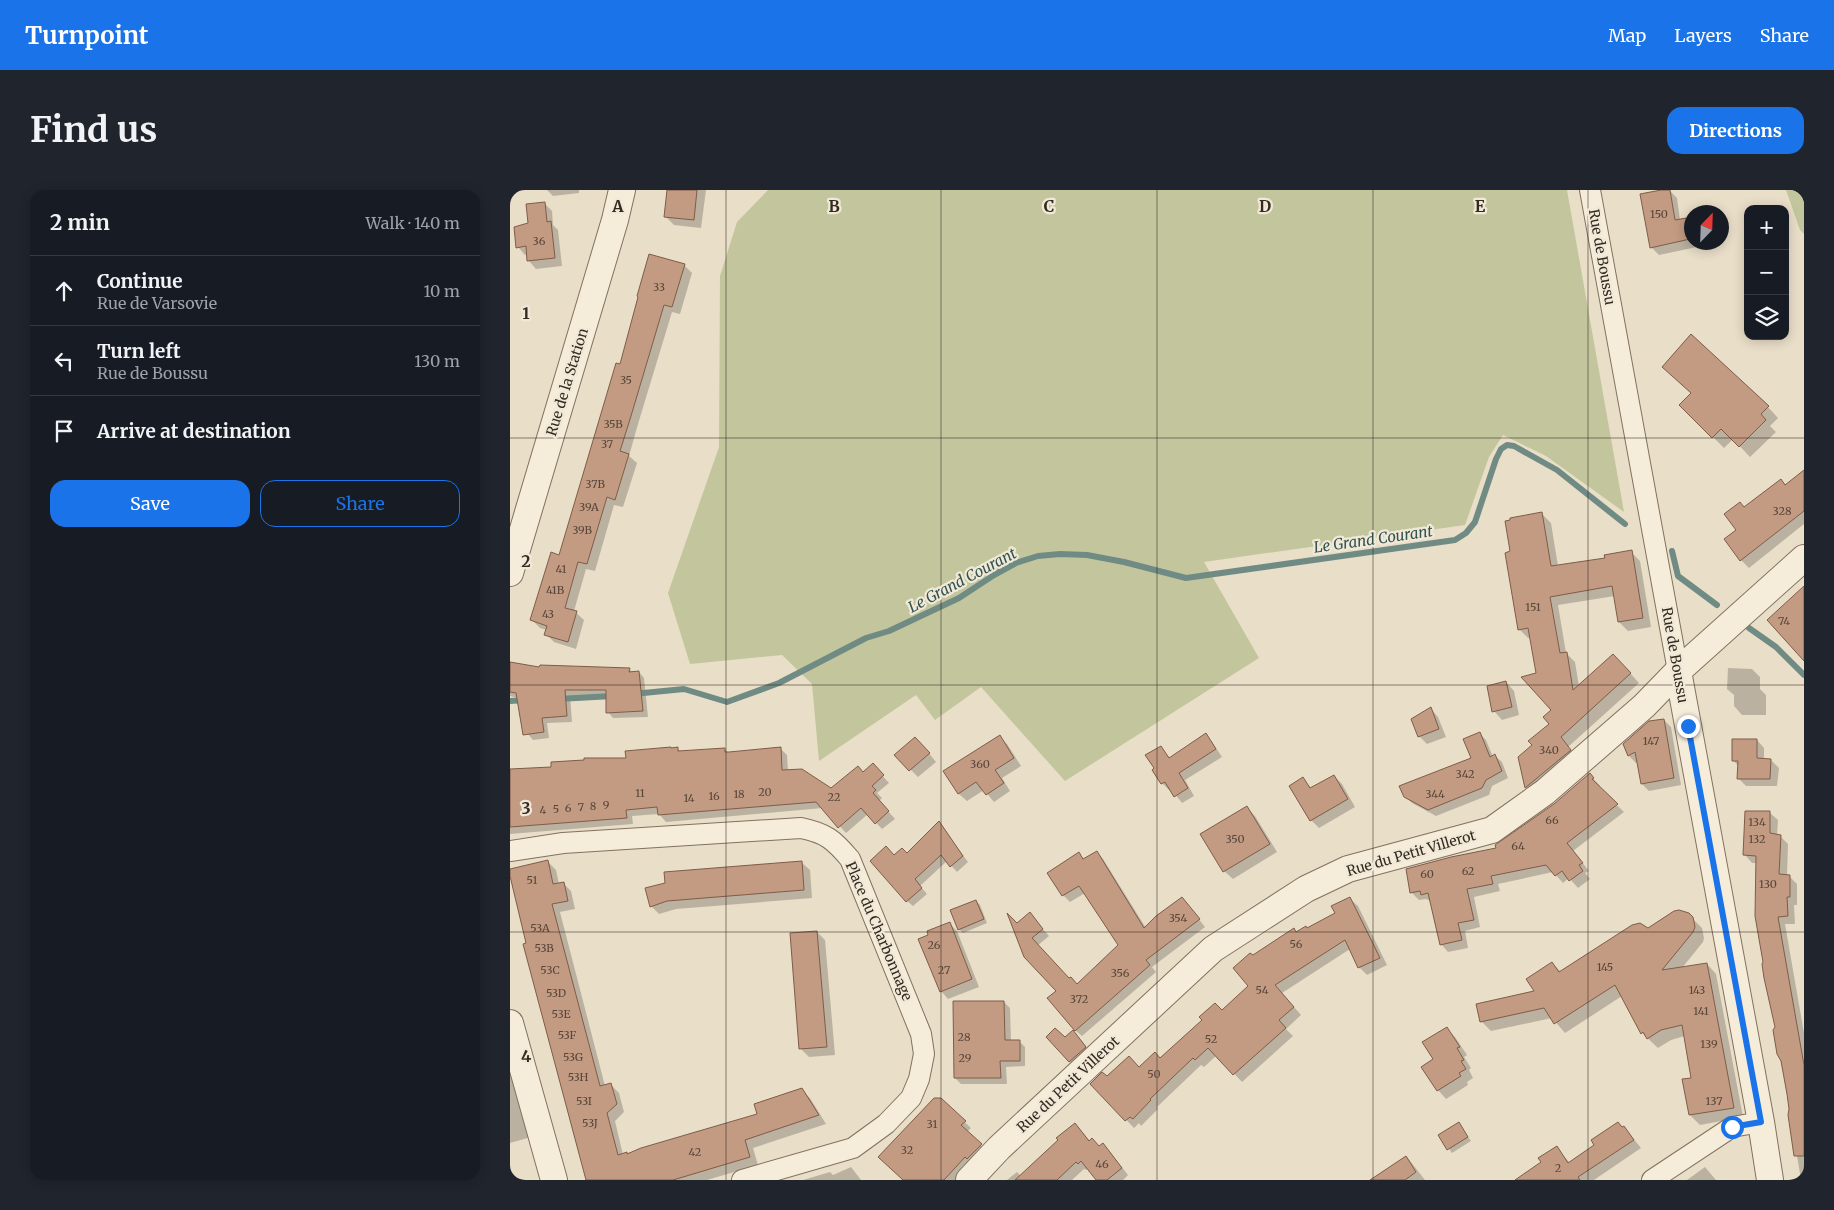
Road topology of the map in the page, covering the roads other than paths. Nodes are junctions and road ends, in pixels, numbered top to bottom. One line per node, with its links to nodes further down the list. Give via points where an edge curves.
1 (622, 190): 4 (street, Rue de la Station)
2 (1590, 190): 5 (street, Rue de Boussu)
3 (1804, 558): 5 (street, Rue du Petit Villerot)
4 (510, 573)
5 (1678, 671): 8 (street, Rue de Boussu); 11 (street, Rue du Petit Villerot, via 1644,706 1546,792 1492,830 1348,869 1306,889 1213,949 999,1148)
6 (510, 851): 10 (street, Place du Charbonnage, via 563,843 801,828 819,832 838,844 850,860 921,1034 924,1054 919,1079 910,1098 886,1124 853,1148)
7 (510, 1023): 9 (street)
8 (1761, 1122): 12 (street, via 1732,1127); 13 (street, Rue de Boussu)
9 (554, 1180)
10 (742, 1180)
11 (969, 1180)
12 (1652, 1180)
13 (1770, 1180)

